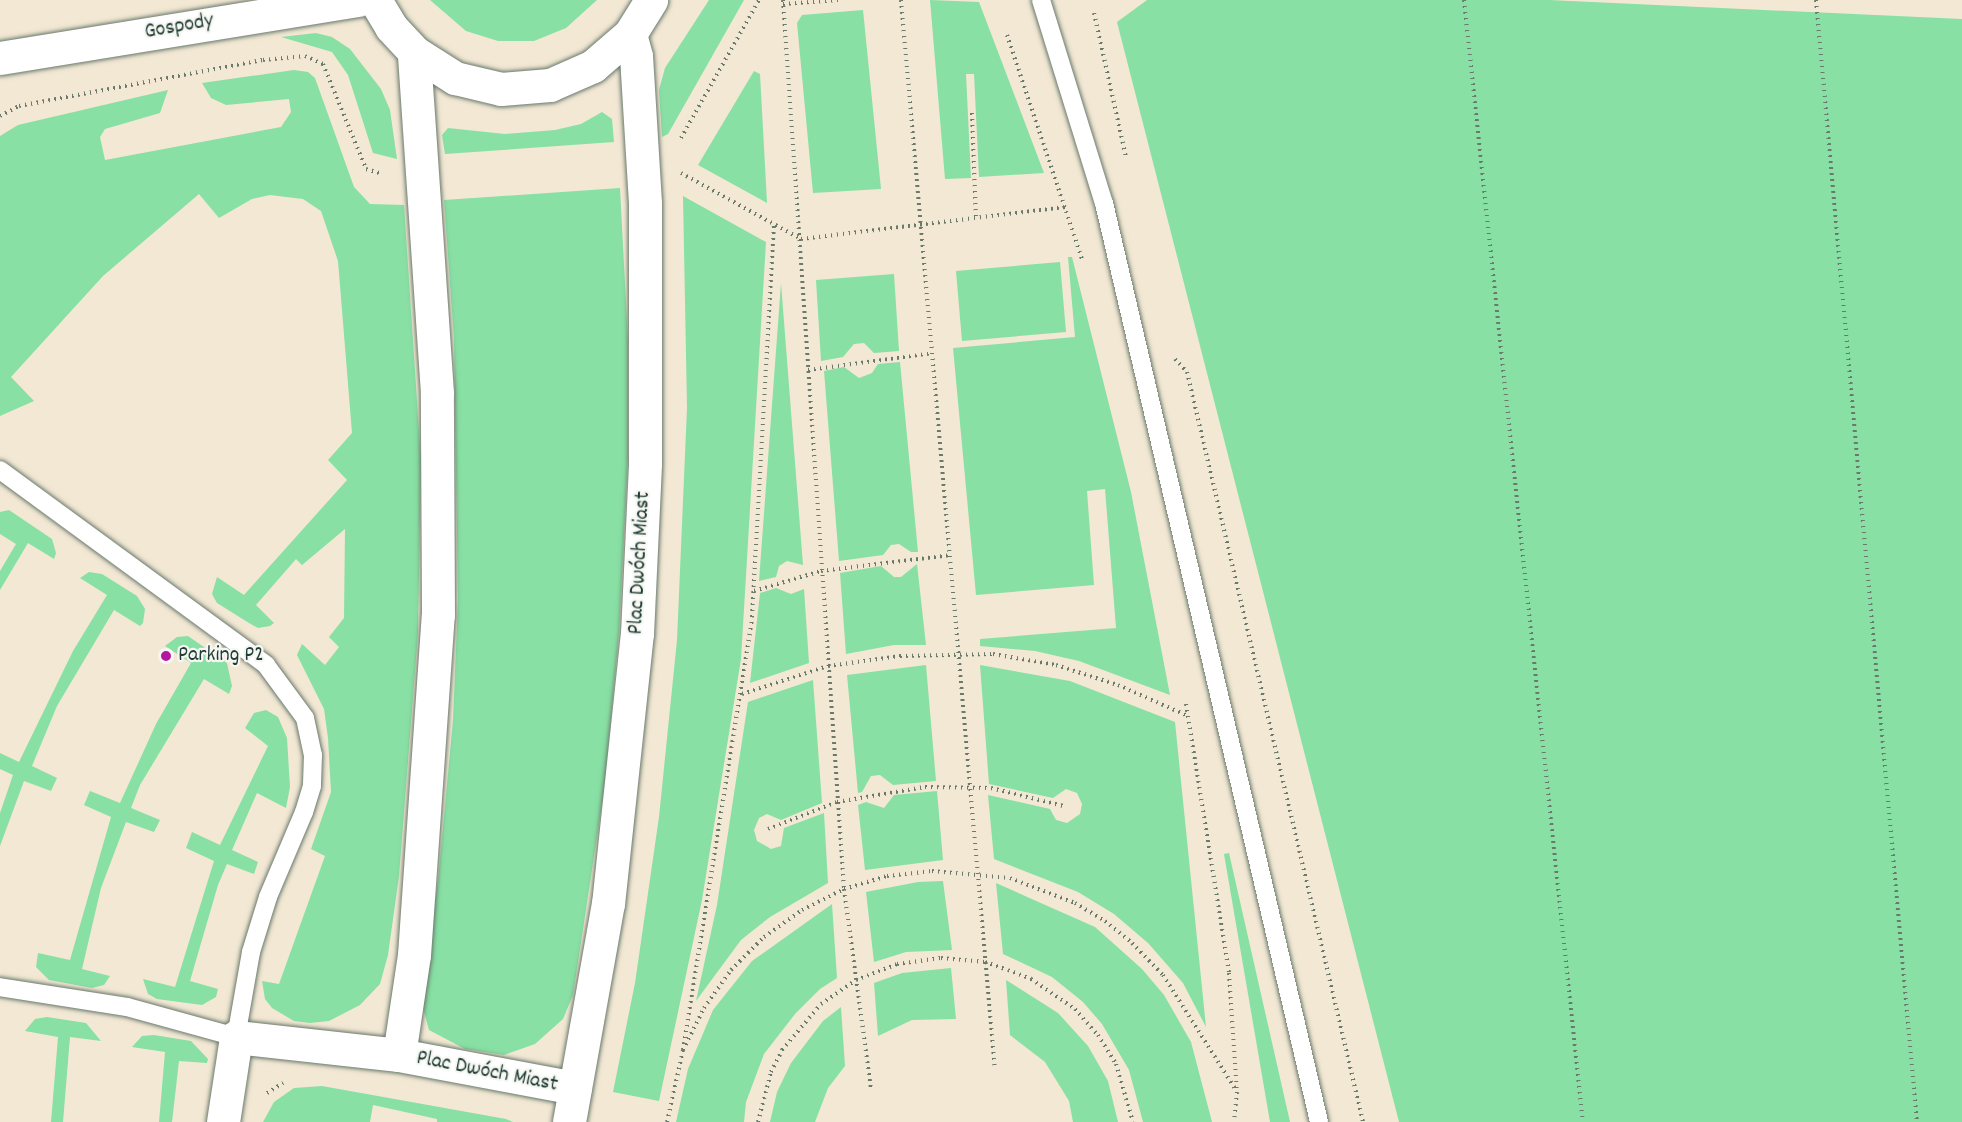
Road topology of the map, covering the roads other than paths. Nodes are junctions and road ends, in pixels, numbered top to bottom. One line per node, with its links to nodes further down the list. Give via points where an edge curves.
1 (358, 0): 7 (street, Gospody)
2 (375, 0): 6 (street, via 391,27)
3 (651, 0): 5 (street)
4 (1041, 0): 15 (lane, via 1104,203)
5 (630, 34): 6 (street, via 594,66 540,86 501,89 455,78); 12 (street, Plac Dwóch Miast, via 636,56 645,202 645,463 638,622 611,882)
6 (414, 52): 11 (street, Plac Dwóch Miast, via 437,393 438,615 414,955)
7 (0, 58)
8 (0, 470): 10 (lane, via 266,665 305,718 313,755 312,786 251,952)
9 (0, 987): 10 (lane, via 127,1007)
10 (236, 1037): 11 (street, Plac Dwóch Miast); 13 (street)
11 (399, 1055): 12 (street, Plac Dwóch Miast)
12 (575, 1088): 14 (street, Plac Dwóch Miast)
13 (223, 1122)
14 (569, 1122)
15 (1319, 1122)

